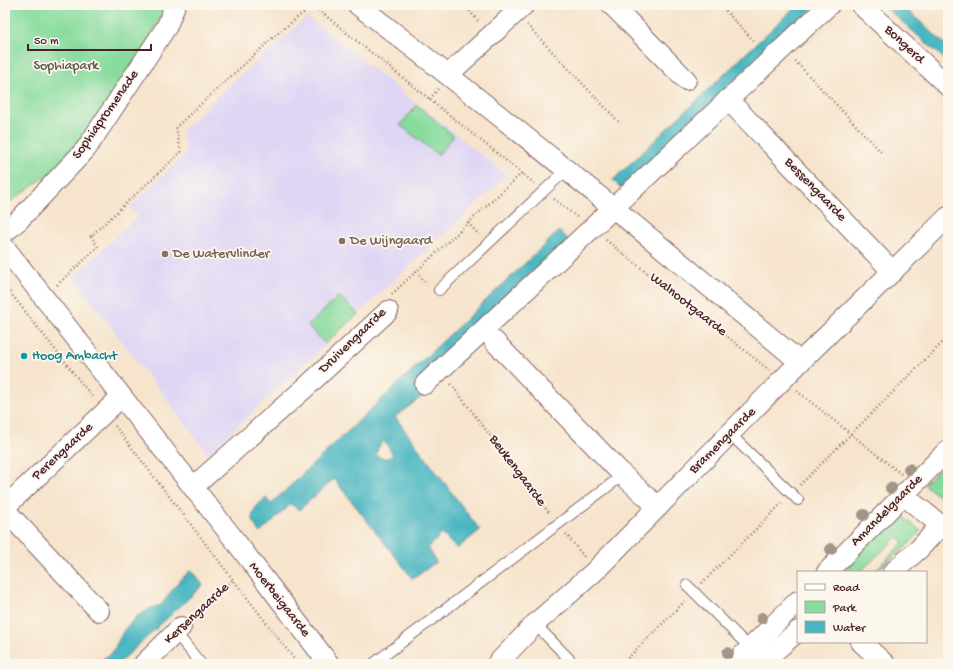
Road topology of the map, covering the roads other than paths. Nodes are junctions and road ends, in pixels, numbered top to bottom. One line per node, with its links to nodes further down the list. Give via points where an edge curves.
1 (358, 5): 7 (street)
2 (612, 5): 8 (street)
3 (829, 5): 10 (street, via 783,48)
4 (861, 5): 9 (street, Bongerd)
5 (174, 6): 14 (street, Sophiapromenade, via 167,26 86,149)
6 (520, 9): 7 (street)
7 (449, 74): 11 (street)
8 (686, 80)
9 (948, 86)
10 (732, 104): 12 (street); 16 (street, Bessengaarde)
11 (566, 170): 12 (street); 17 (lane)
12 (614, 208): 20 (street, Walnootgaarde); 21 (street)
13 (948, 217): 16 (street, Bramengaarde)
14 (5, 232)
15 (7, 251): 22 (street)
16 (893, 272): 20 (street, Bramengaarde)
17 (439, 290)
18 (388, 311): 26 (street, Druivengaarde)
19 (494, 341): 25 (street)
20 (800, 362): 23 (street, Bramengaarde)
21 (425, 384)
22 (121, 397): 26 (street); 29 (street, Perengaarde)
23 (730, 434): 28 (lane); 30 (street, Bramengaarde)
24 (948, 450): 27 (street, Amandelgaarde)
25 (623, 475): 30 (street); 46 (lane)
26 (193, 487): 45 (street, Moerbeigaarde)
27 (909, 489): 32 (street); 33 (street, Amandelgaarde)
28 (798, 500)
29 (5, 507)
30 (658, 507): 38 (street, Bramengaarde, via 595,571)
31 (5, 510): 37 (street)
32 (944, 528): 34 (street)
33 (828, 571)
34 (894, 571)
35 (687, 585): 42 (lane)
36 (797, 602): 42 (street)
37 (98, 611)
38 (535, 624): 47 (street, Bramengaarde); 48 (lane)
39 (179, 630): 43 (street, Kersengaarde); 44 (lane)
40 (797, 632): 42 (street)
41 (862, 643): 50 (street)
42 (755, 656): 49 (street)
43 (144, 664)
44 (201, 664)
45 (329, 664)
46 (373, 664)
47 (497, 664)
48 (574, 664)
49 (734, 664)
50 (885, 664)

